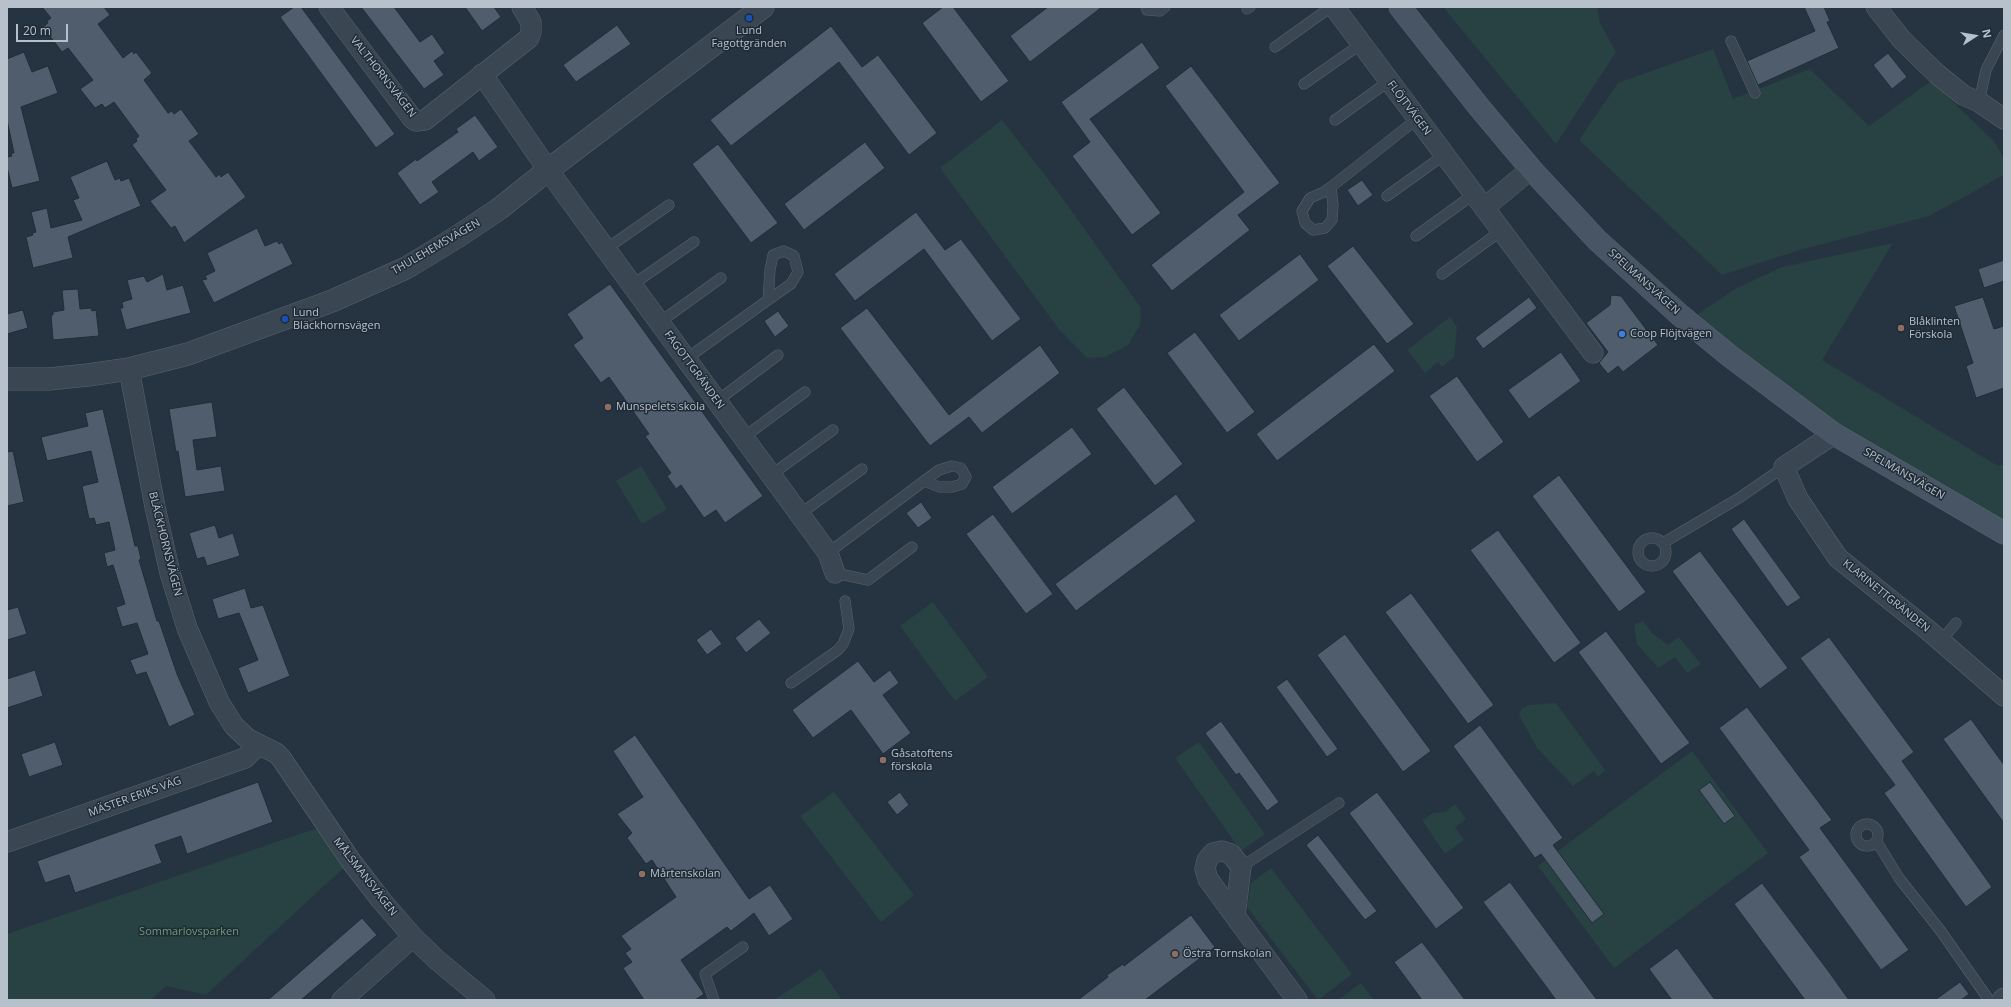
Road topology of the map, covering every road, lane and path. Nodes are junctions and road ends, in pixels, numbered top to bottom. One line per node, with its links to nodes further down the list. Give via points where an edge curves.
1 (329, 7): 14 (street, VALTHORNSVÄGEN, via 416,120 425,120)
2 (522, 7): 14 (street, VALTHORNSVÄGEN, via 531,22 532,28 528,38)
3 (763, 7): 24 (street, THULEHEMSVÄGEN)
4 (1146, 7): 5 (lane, via 1147,10 1160,11)
5 (1165, 7)
6 (1330, 7): 13 (lane)
7 (1334, 7): 12 (street, FLÖJTVÄGEN)
8 (1400, 7): 23 (main road, SPELMANSVÄGEN)
9 (1876, 7): 18 (street, via 1921,59 1951,86)
10 (2004, 34): 18 (lane, via 1986,70)
11 (1731, 41): 17 (lane)
12 (1361, 44): 15 (street, FLÖJTVÄGEN); 16 (lane)
13 (1275, 46)
14 (482, 74): 24 (street)
15 (1389, 81): 19 (street, FLÖJTVÄGEN); 21 (lane)
16 (1304, 84)
17 (1755, 94)
18 (1979, 102): 20 (street)
19 (1417, 119): 22 (street, FLÖJTVÄGEN); 25 (lane)
20 (2004, 119)
21 (1335, 120)
22 (1444, 155): 26 (lane); 27 (street, FLÖJTVÄGEN)
23 (1531, 169): 27 (street); 46 (main road, SPELMANSVÄGEN, via 1597,240 1682,316)
24 (548, 170): 32 (street, FAGOTTGRÄNDEN); 41 (street, THULEHEMSVÄGEN, via 499,209 406,268 332,301 201,350)
25 (1331, 187)
26 (1387, 196)
27 (1479, 201): 29 (street, FLÖJTVÄGEN); 30 (lane)
28 (669, 205): 32 (lane)
29 (1501, 231): 33 (lane); 38 (street, FLÖJTVÄGEN)
30 (1416, 236)
31 (694, 242): 35 (lane)
32 (606, 249): 35 (street, FAGOTTGRÄNDEN)
33 (1442, 274)
34 (721, 278): 37 (lane)
35 (632, 285): 37 (street, FAGOTTGRÄNDEN)
36 (768, 300): 36 (lane, via 791,284 798,272 794,256 784,250 773,255); 40 (lane)
37 (660, 322): 40 (street, FAGOTTGRÄNDEN)
38 (1592, 353)
39 (778, 355): 44 (lane)
40 (686, 359): 44 (street, FAGOTTGRÄNDEN)
41 (129, 369): 42 (street, THULEHEMSVÄGEN, via 49,379); 63 (street, BLÄCKHORNSVÄGEN, via 161,537 187,628 226,715 234,726)
42 (7, 379)
43 (804, 392): 47 (lane)
44 (717, 401): 47 (street, FAGOTTGRÄNDEN)
45 (834, 430): 50 (lane)
46 (1834, 434): 48 (street); 53 (main road, SPELMANSVÄGEN)
47 (744, 438): 50 (street, FAGOTTGRÄNDEN)
48 (1784, 467): 54 (lane, via 1739,498); 60 (street, KLARINETTGRÄNDEN, via 1798,499 1838,558)
49 (862, 470): 52 (lane)
50 (771, 474): 52 (street, FAGOTTGRÄNDEN)
51 (924, 481): 56 (lane)
52 (800, 514): 56 (street, FAGOTTGRÄNDEN)
53 (2004, 533)
54 (1663, 543)
55 (912, 547): 57 (lane, via 868,580)
56 (828, 553): 57 (street, FAGOTTGRÄNDEN)
57 (835, 573)
58 (844, 601): 61 (lane, via 849,629 843,644)
59 (1956, 623): 60 (lane)
60 (1941, 641): 62 (street, KLARINETTGRÄNDEN)
61 (791, 683)
62 (2004, 696)
63 (258, 745): 65 (street, MÄSTER ERIKS VÄG, via 245,758); 69 (street, MÅLSMANSVÄGEN, via 281,758 351,861)
64 (1338, 803): 67 (lane)
65 (9, 836)
66 (1877, 842): 75 (lane, via 1899,878 1940,930)
67 (1241, 867): 68 (street); 68 (street, via 1231,854 1222,850 1213,853 1207,860 1205,869 1208,879)
68 (1235, 916): 74 (street)
69 (413, 937): 71 (street); 72 (street, MÅLSMANSVÄGEN)
70 (743, 947): 73 (lane, via 705,974)
71 (342, 1000)
72 (485, 1000)
73 (714, 1000)
74 (1297, 1000)
75 (1989, 1000)

